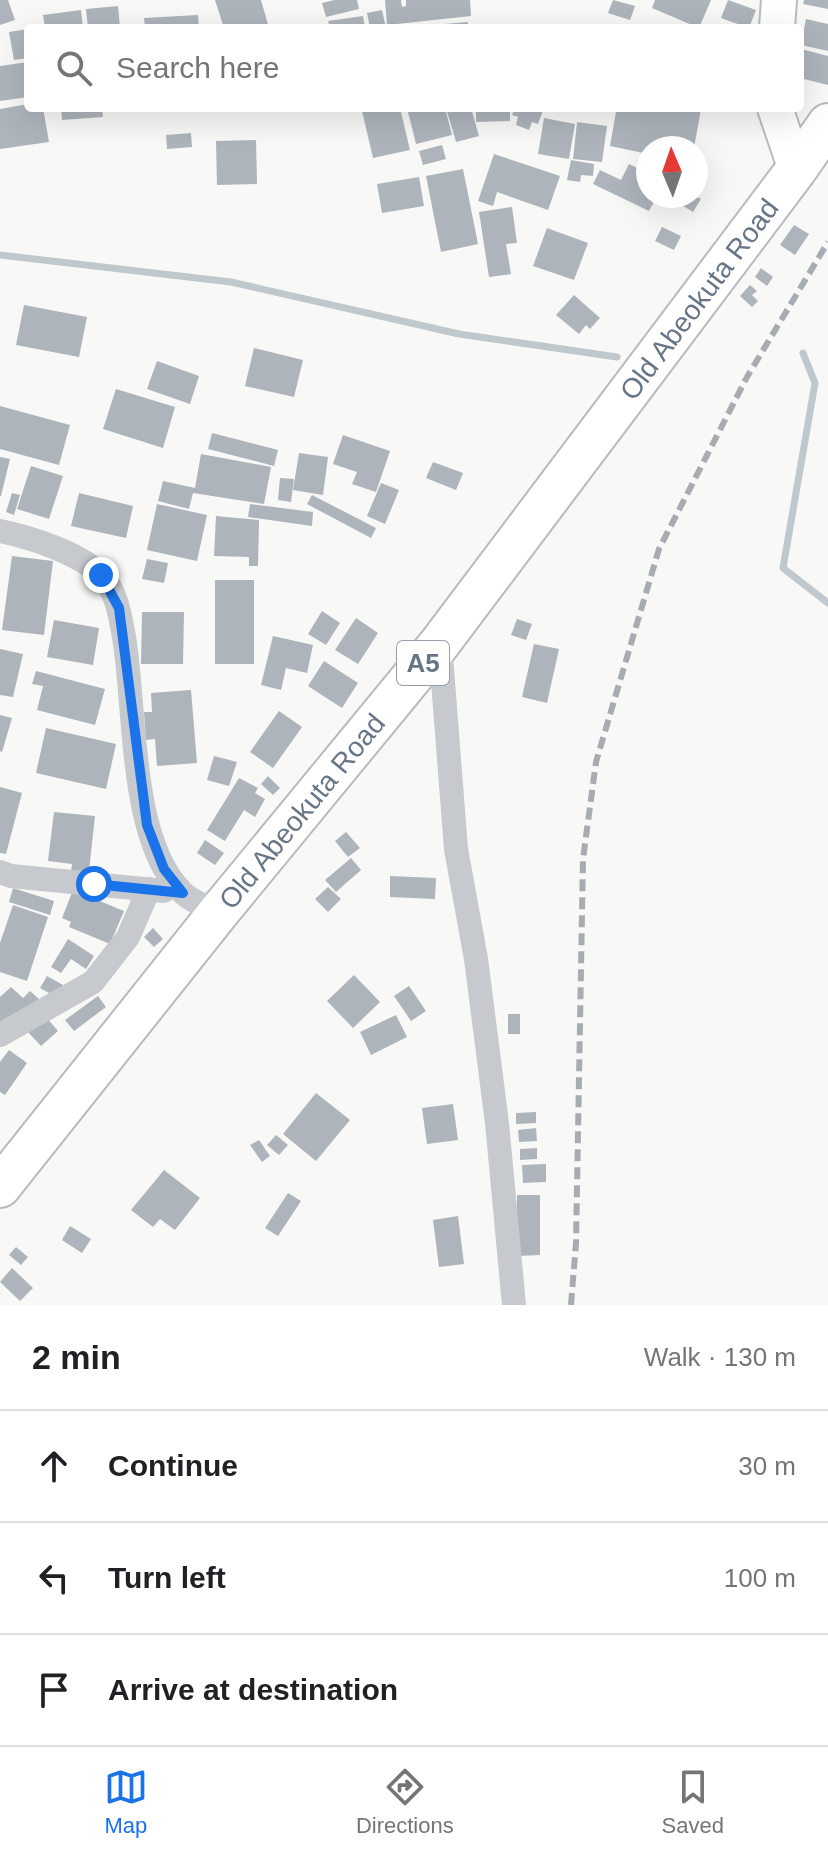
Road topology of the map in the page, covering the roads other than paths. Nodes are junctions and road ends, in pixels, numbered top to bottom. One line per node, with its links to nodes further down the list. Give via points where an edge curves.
1 (779, 0): 2 (main road)
2 (777, 24)
3 (776, 112): 5 (main road)
4 (828, 124): 5 (highway, Old Abeokuta Road / A5)
5 (796, 170): 7 (highway, Old Abeokuta Road / A5)
6 (0, 531): 10 (street, via 76,557 111,589 127,656 147,825 164,869)
7 (440, 643): 11 (highway, Old Abeokuta Road / A5); 14 (street, via 456,849 497,1123)
8 (0, 872): 9 (street)
9 (149, 889): 10 (street); 12 (street, via 128,937 93,982)
10 (183, 893): 11 (street)
11 (218, 913): 13 (highway, Old Abeokuta Road / A5)
12 (0, 1035)
13 (0, 1187)
14 (514, 1305)

